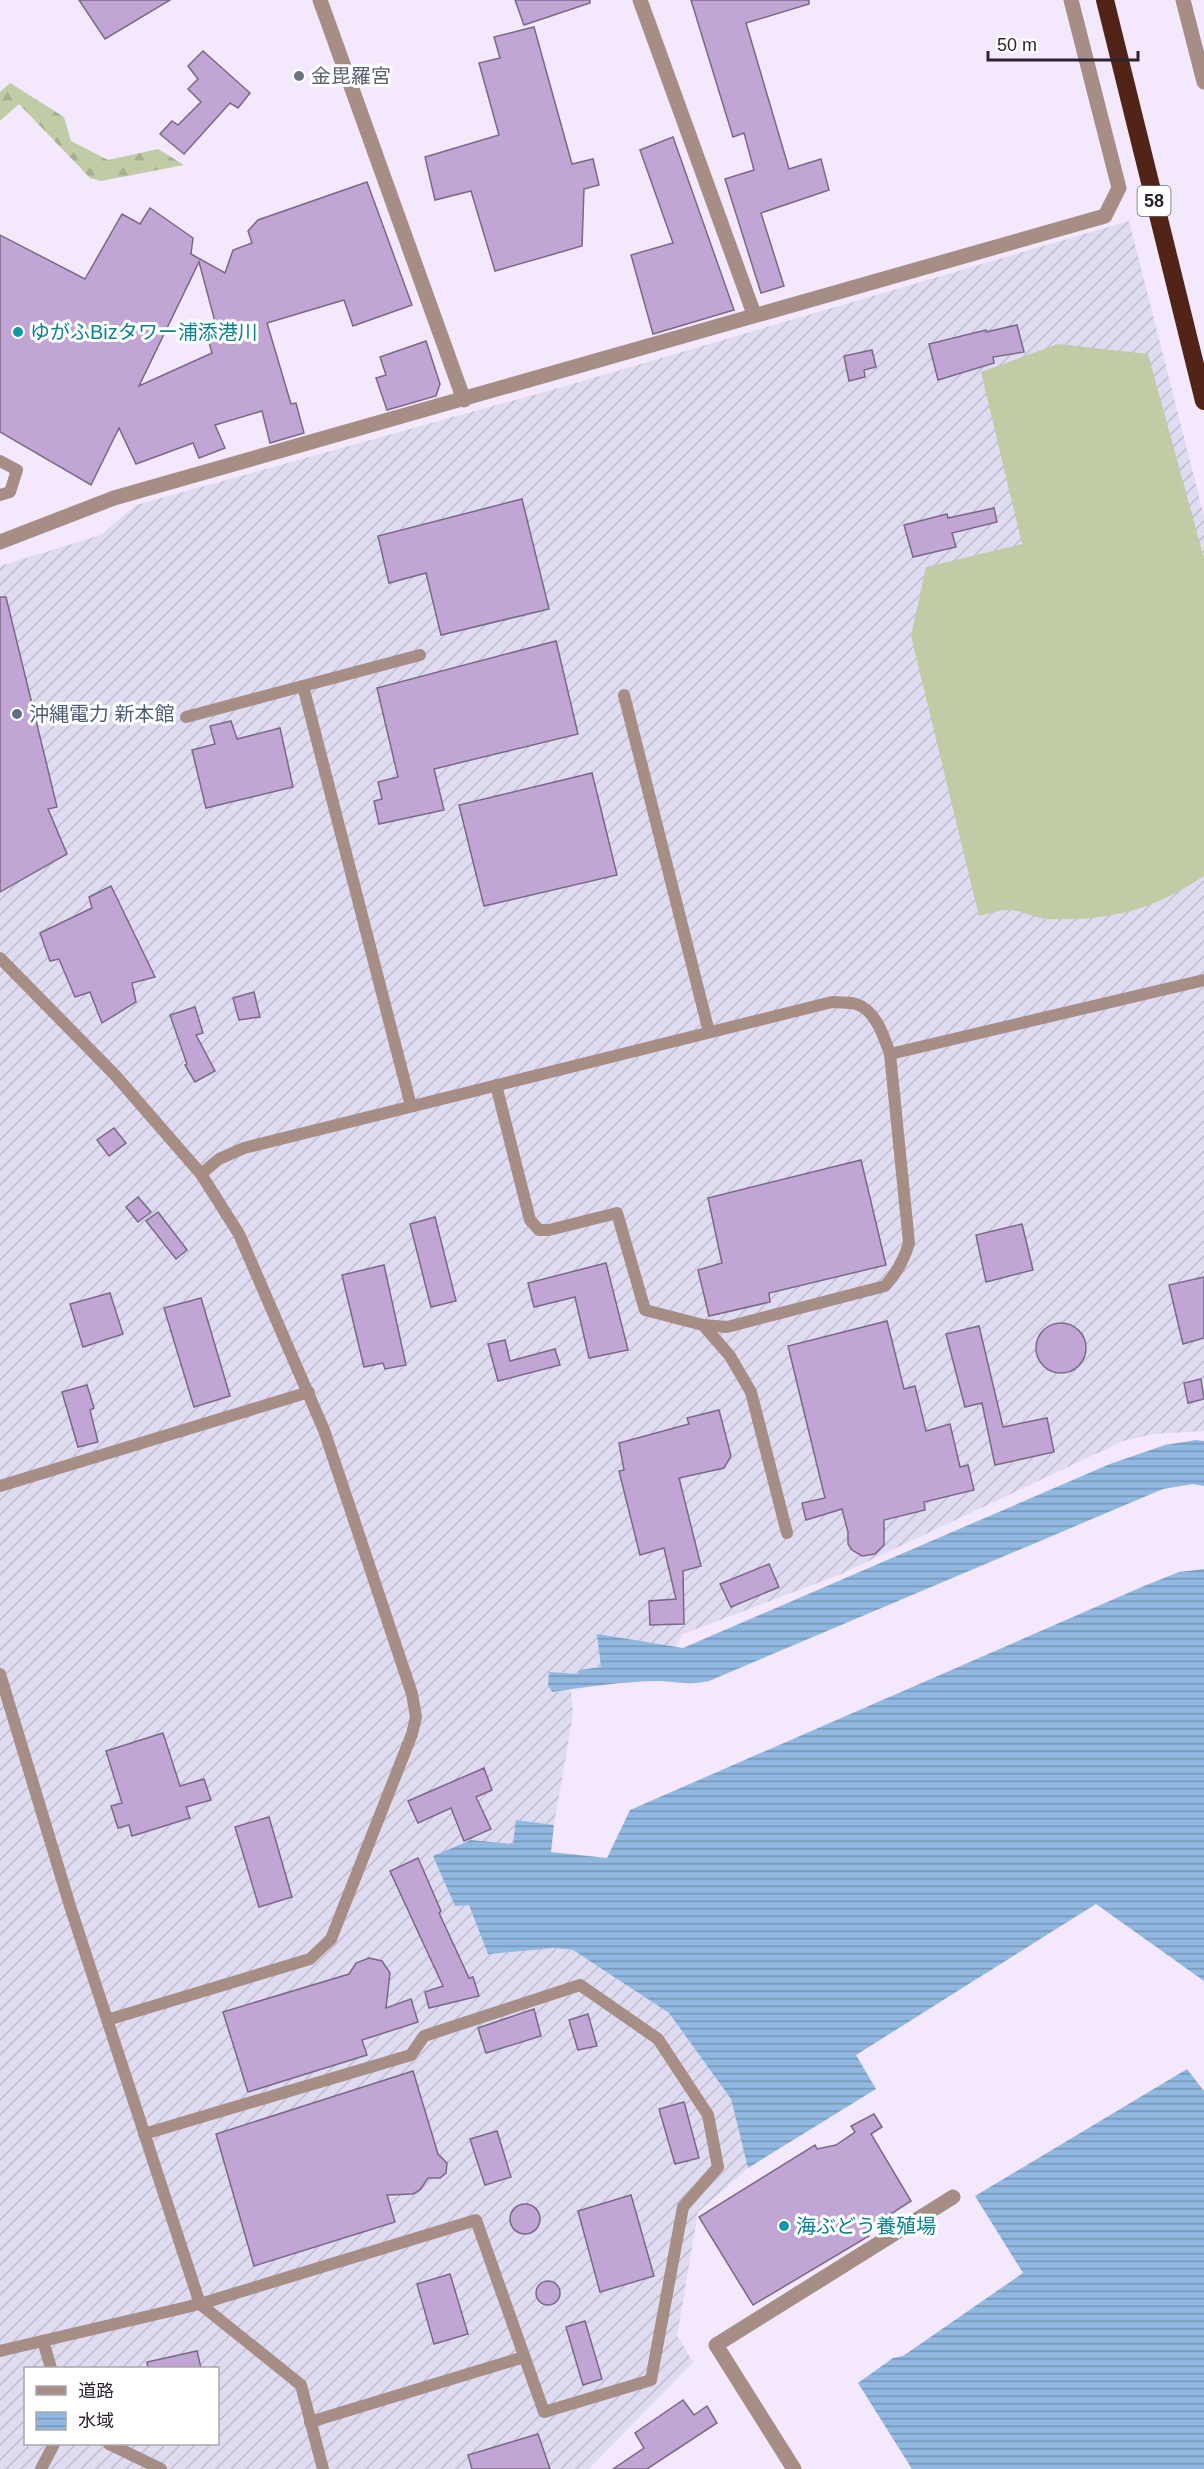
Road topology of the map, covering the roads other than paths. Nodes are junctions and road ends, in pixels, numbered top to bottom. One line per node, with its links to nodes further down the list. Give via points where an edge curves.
1 (320, 0): 8 (street)
2 (640, 0): 7 (street)
3 (1071, 0): 7 (street, via 1119,188 1105,216)
4 (1105, 0): 9 (highway, 58)
5 (1183, 0): 6 (street)
6 (1204, 82)
7 (754, 314): 8 (street)
8 (464, 400): 12 (street, via 114,498)
9 (1204, 401)
10 (0, 461): 11 (lane, via 16,470 10,492)
11 (0, 495)
12 (0, 542)
13 (420, 655): 14 (lane)
14 (303, 687): 16 (lane); 22 (lane)
15 (624, 695): 19 (lane)
16 (186, 717)
17 (0, 958): 23 (lane, via 115,1075)
18 (1204, 980): 20 (lane)
19 (709, 1032): 20 (lane, via 832,1002 858,1004 882,1032); 21 (lane)
20 (890, 1054): 24 (lane, via 909,1243 895,1275 885,1286 874,1289 727,1326)
21 (496, 1085): 22 (lane); 24 (lane, via 530,1221 539,1230 549,1230 617,1213 645,1311)
22 (411, 1106): 23 (lane, via 244,1148 219,1159)
23 (201, 1174): 25 (lane, via 239,1234)
24 (703, 1325): 27 (lane, via 730,1356 751,1392)
25 (309, 1392): 26 (lane); 29 (lane, via 412,1694 416,1717 412,1734 331,1939 310,1959)
26 (0, 1486)
27 (787, 1533)
28 (0, 1674): 29 (lane)
29 (107, 2020): 30 (lane)
30 (144, 2134): 32 (lane); 35 (lane, via 411,2055 424,2036 580,1985 658,2039 708,2115 718,2167 683,2207 651,2380 544,2412)
31 (954, 2197): 43 (street, via 716,2345)
32 (200, 2304): 33 (lane); 35 (lane, via 476,2220); 37 (lane, via 301,2385)
33 (43, 2341): 34 (lane); 36 (lane)
34 (0, 2351)
35 (524, 2357): 37 (lane)
36 (51, 2367)
37 (310, 2421): 42 (lane)
38 (53, 2445): 40 (lane)
39 (111, 2445): 41 (lane)
40 (40, 2469)
41 (161, 2469)
42 (323, 2469)
43 (794, 2469)

